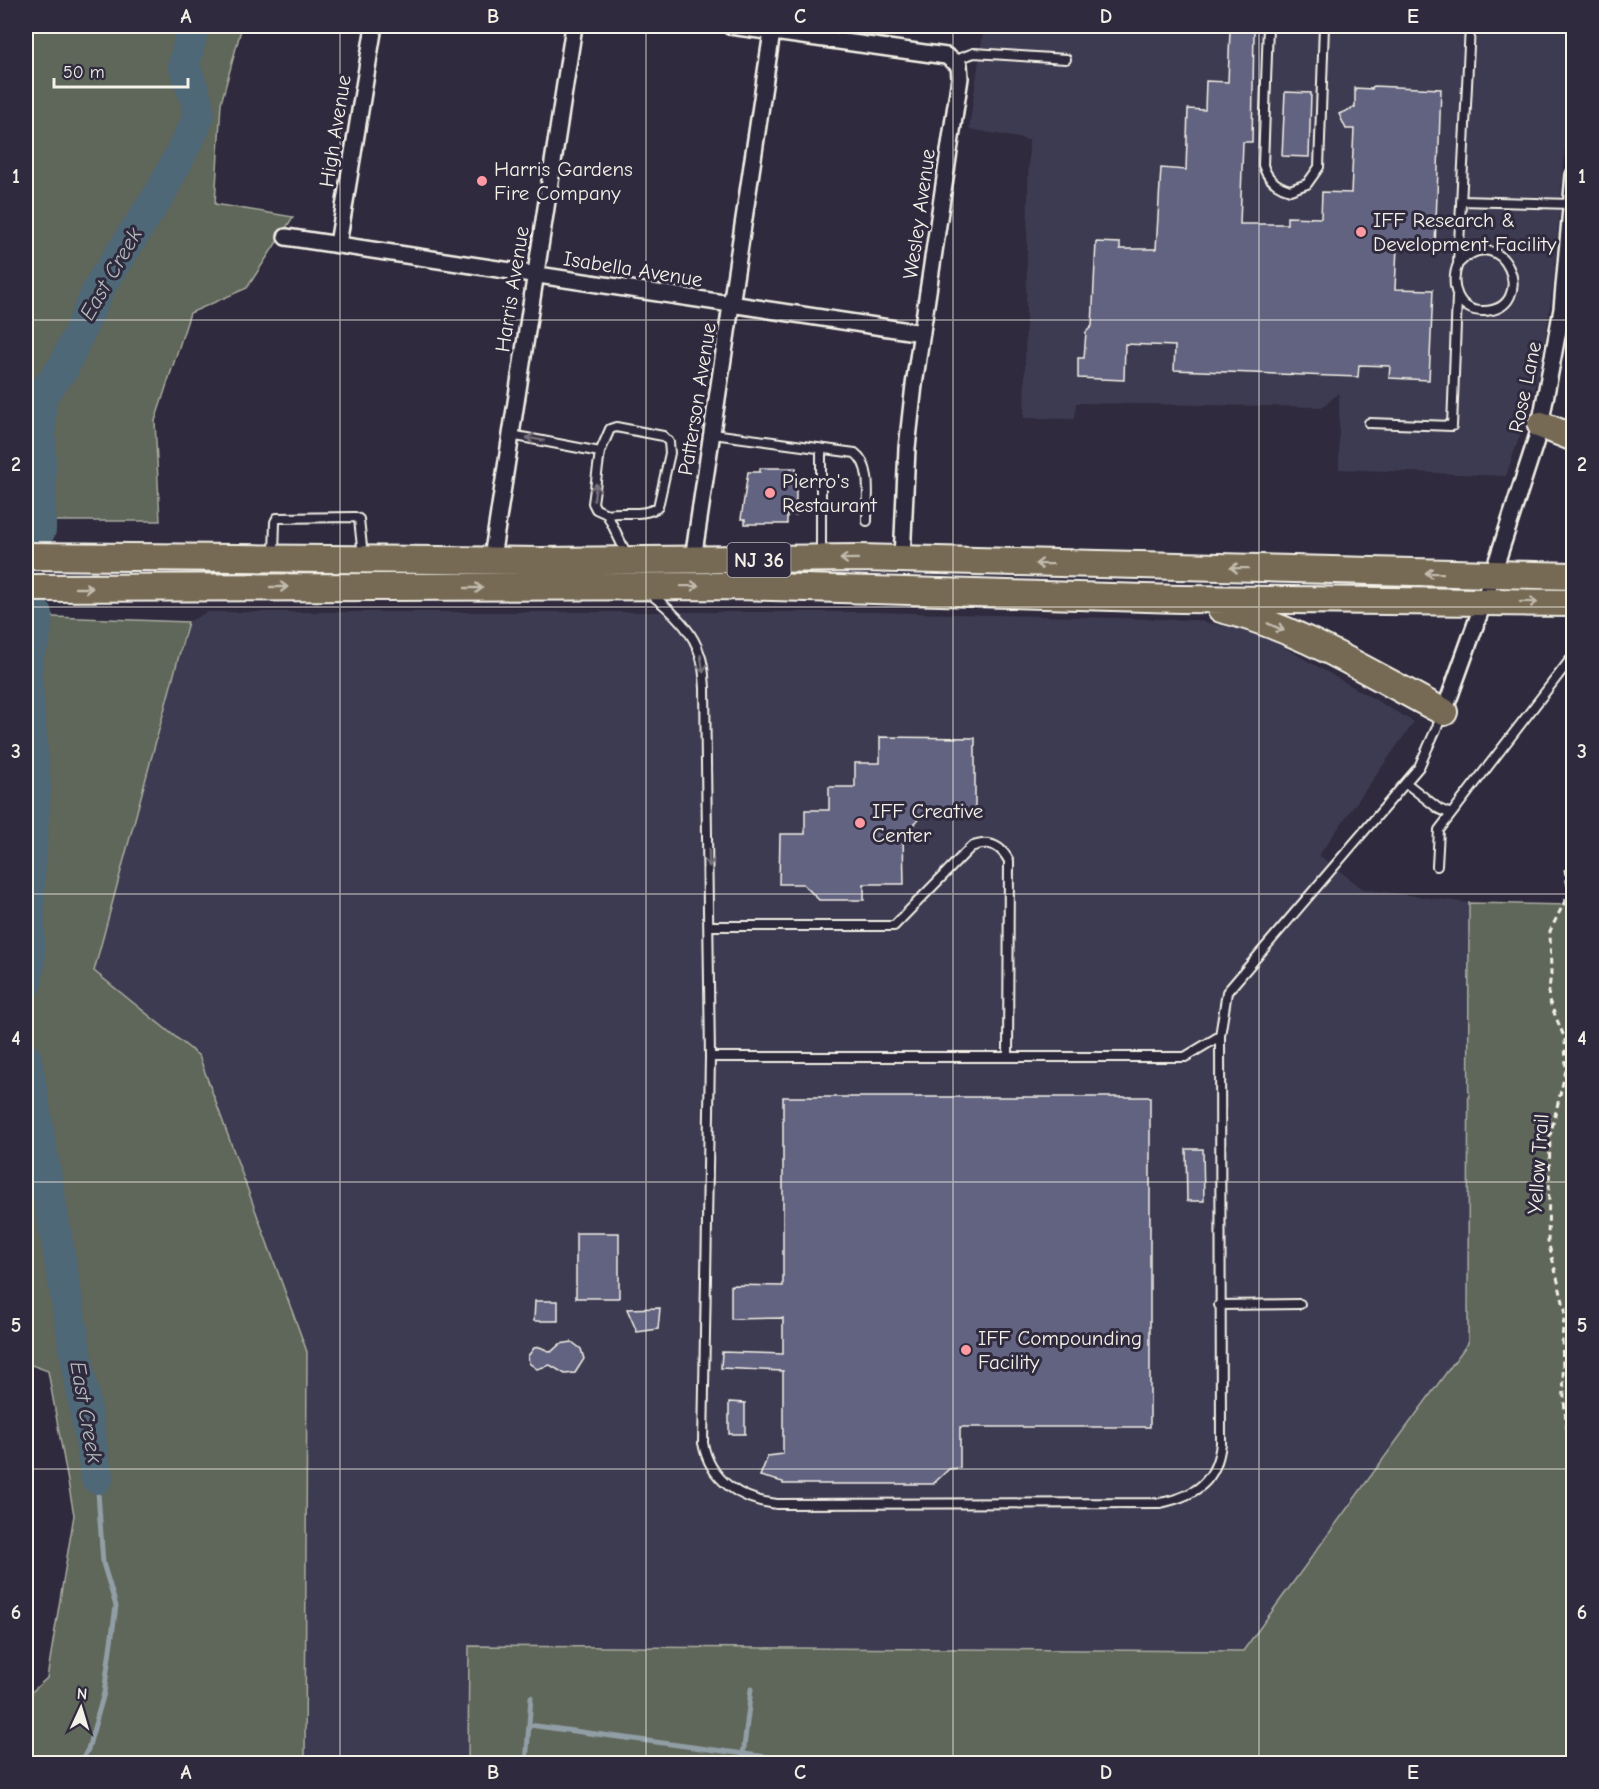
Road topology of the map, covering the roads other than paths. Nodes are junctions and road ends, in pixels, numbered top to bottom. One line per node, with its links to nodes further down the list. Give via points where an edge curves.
1 (374, 26): 14 (street, High Avenue)
2 (574, 26): 16 (street, Harris Avenue)
3 (730, 26): 7 (street)
4 (1268, 26): 5 (lane, via 1263,165 1274,182 1290,190 1307,184 1318,168)
5 (1324, 26)
6 (1470, 26): 11 (lane)
7 (772, 32): 9 (street); 18 (street, Patterson Avenue)
8 (1066, 59): 9 (lane, via 974,53)
9 (955, 60): 19 (street, Wesley Avenue, via 960,78)
10 (1574, 175): 12 (street, Rose Lane)
11 (1461, 201): 12 (lane); 15 (lane)
12 (1571, 204): 21 (street, Rose Lane, via 1562,309)
13 (286, 237): 14 (street, Isabella Avenue)
14 (339, 244): 16 (street, Isabella Avenue)
15 (1458, 264): 17 (lane, via 1453,283); 17 (lane, via 1473,253 1493,253 1509,265 1513,285 1504,303 1486,311 1467,307)
16 (536, 275): 18 (street, Isabella Avenue); 23 (street, Harris Avenue)
17 (1457, 295): 20 (lane, via 1452,426)
18 (733, 306): 19 (street, Isabella Avenue); 22 (street, Patterson Avenue)
19 (922, 333): 36 (street, Wesley Avenue, via 907,448)
20 (1369, 423)
21 (1541, 425): 24 (highway); 37 (street, Rose Lane)
22 (713, 434): 25 (lane); 34 (street, Patterson Avenue)
23 (511, 435): 26 (lane, one-way to 23); 31 (street, Harris Avenue)
24 (1574, 438)
25 (821, 450): 28 (lane, via 855,453 863,459); 35 (lane)
26 (600, 452): 27 (lane, one-way to 26, via 593,503); 27 (lane, via 610,429 616,427 663,436 669,442 658,507 642,514)
27 (607, 514): 33 (lane)
28 (867, 521)
29 (26, 556): 30 (highway, NJ 36)
30 (274, 558): 32 (highway, NJ 36); 32 (lane, via 277,518 355,517 359,519)
31 (492, 558): 32 (highway, NJ 36); 33 (highway, NJ 36)
32 (363, 559)
33 (628, 559): 34 (highway, NJ 36)
34 (693, 559): 35 (highway, NJ 36)
35 (821, 559): 36 (highway, NJ 36, one-way to 35)
36 (902, 559): 37 (highway, NJ 36, one-way to 36)
37 (1492, 574): 38 (highway, NJ 36); 42 (street, Rose Lane)
38 (1574, 576)
39 (641, 587): 40 (highway, NJ 36, one-way to 39); 41 (highway, NJ 36, one-way to 41, via 738,586); 49 (lane, one-way to 49, via 665,606 700,654 705,688)
40 (26, 588)
41 (1180, 599): 42 (highway, NJ 36); 45 (highway, one-way to 45, via 1252,616)
42 (1484, 601): 43 (highway, NJ 36, one-way to 43); 45 (street, Rose Lane)
43 (1574, 603)
44 (1570, 660): 47 (lane)
45 (1444, 712): 46 (lane, via 1419,767)
46 (1406, 783): 47 (lane); 50 (lane, via 1227,992)
47 (1451, 814): 48 (lane, via 1438,830)
48 (1437, 866)
49 (710, 926): 51 (lane); 52 (lane, via 894,926 970,847 982,842 995,845 1009,861)
50 (1220, 1036): 52 (lane, via 1185,1056); 54 (lane)
51 (710, 1057): 52 (lane); 54 (lane, via 703,1443 712,1468 739,1494 757,1502 777,1504 1160,1503 1181,1499 1208,1482 1220,1457)
52 (1008, 1057)
53 (1300, 1304): 54 (lane)
54 (1219, 1305)

